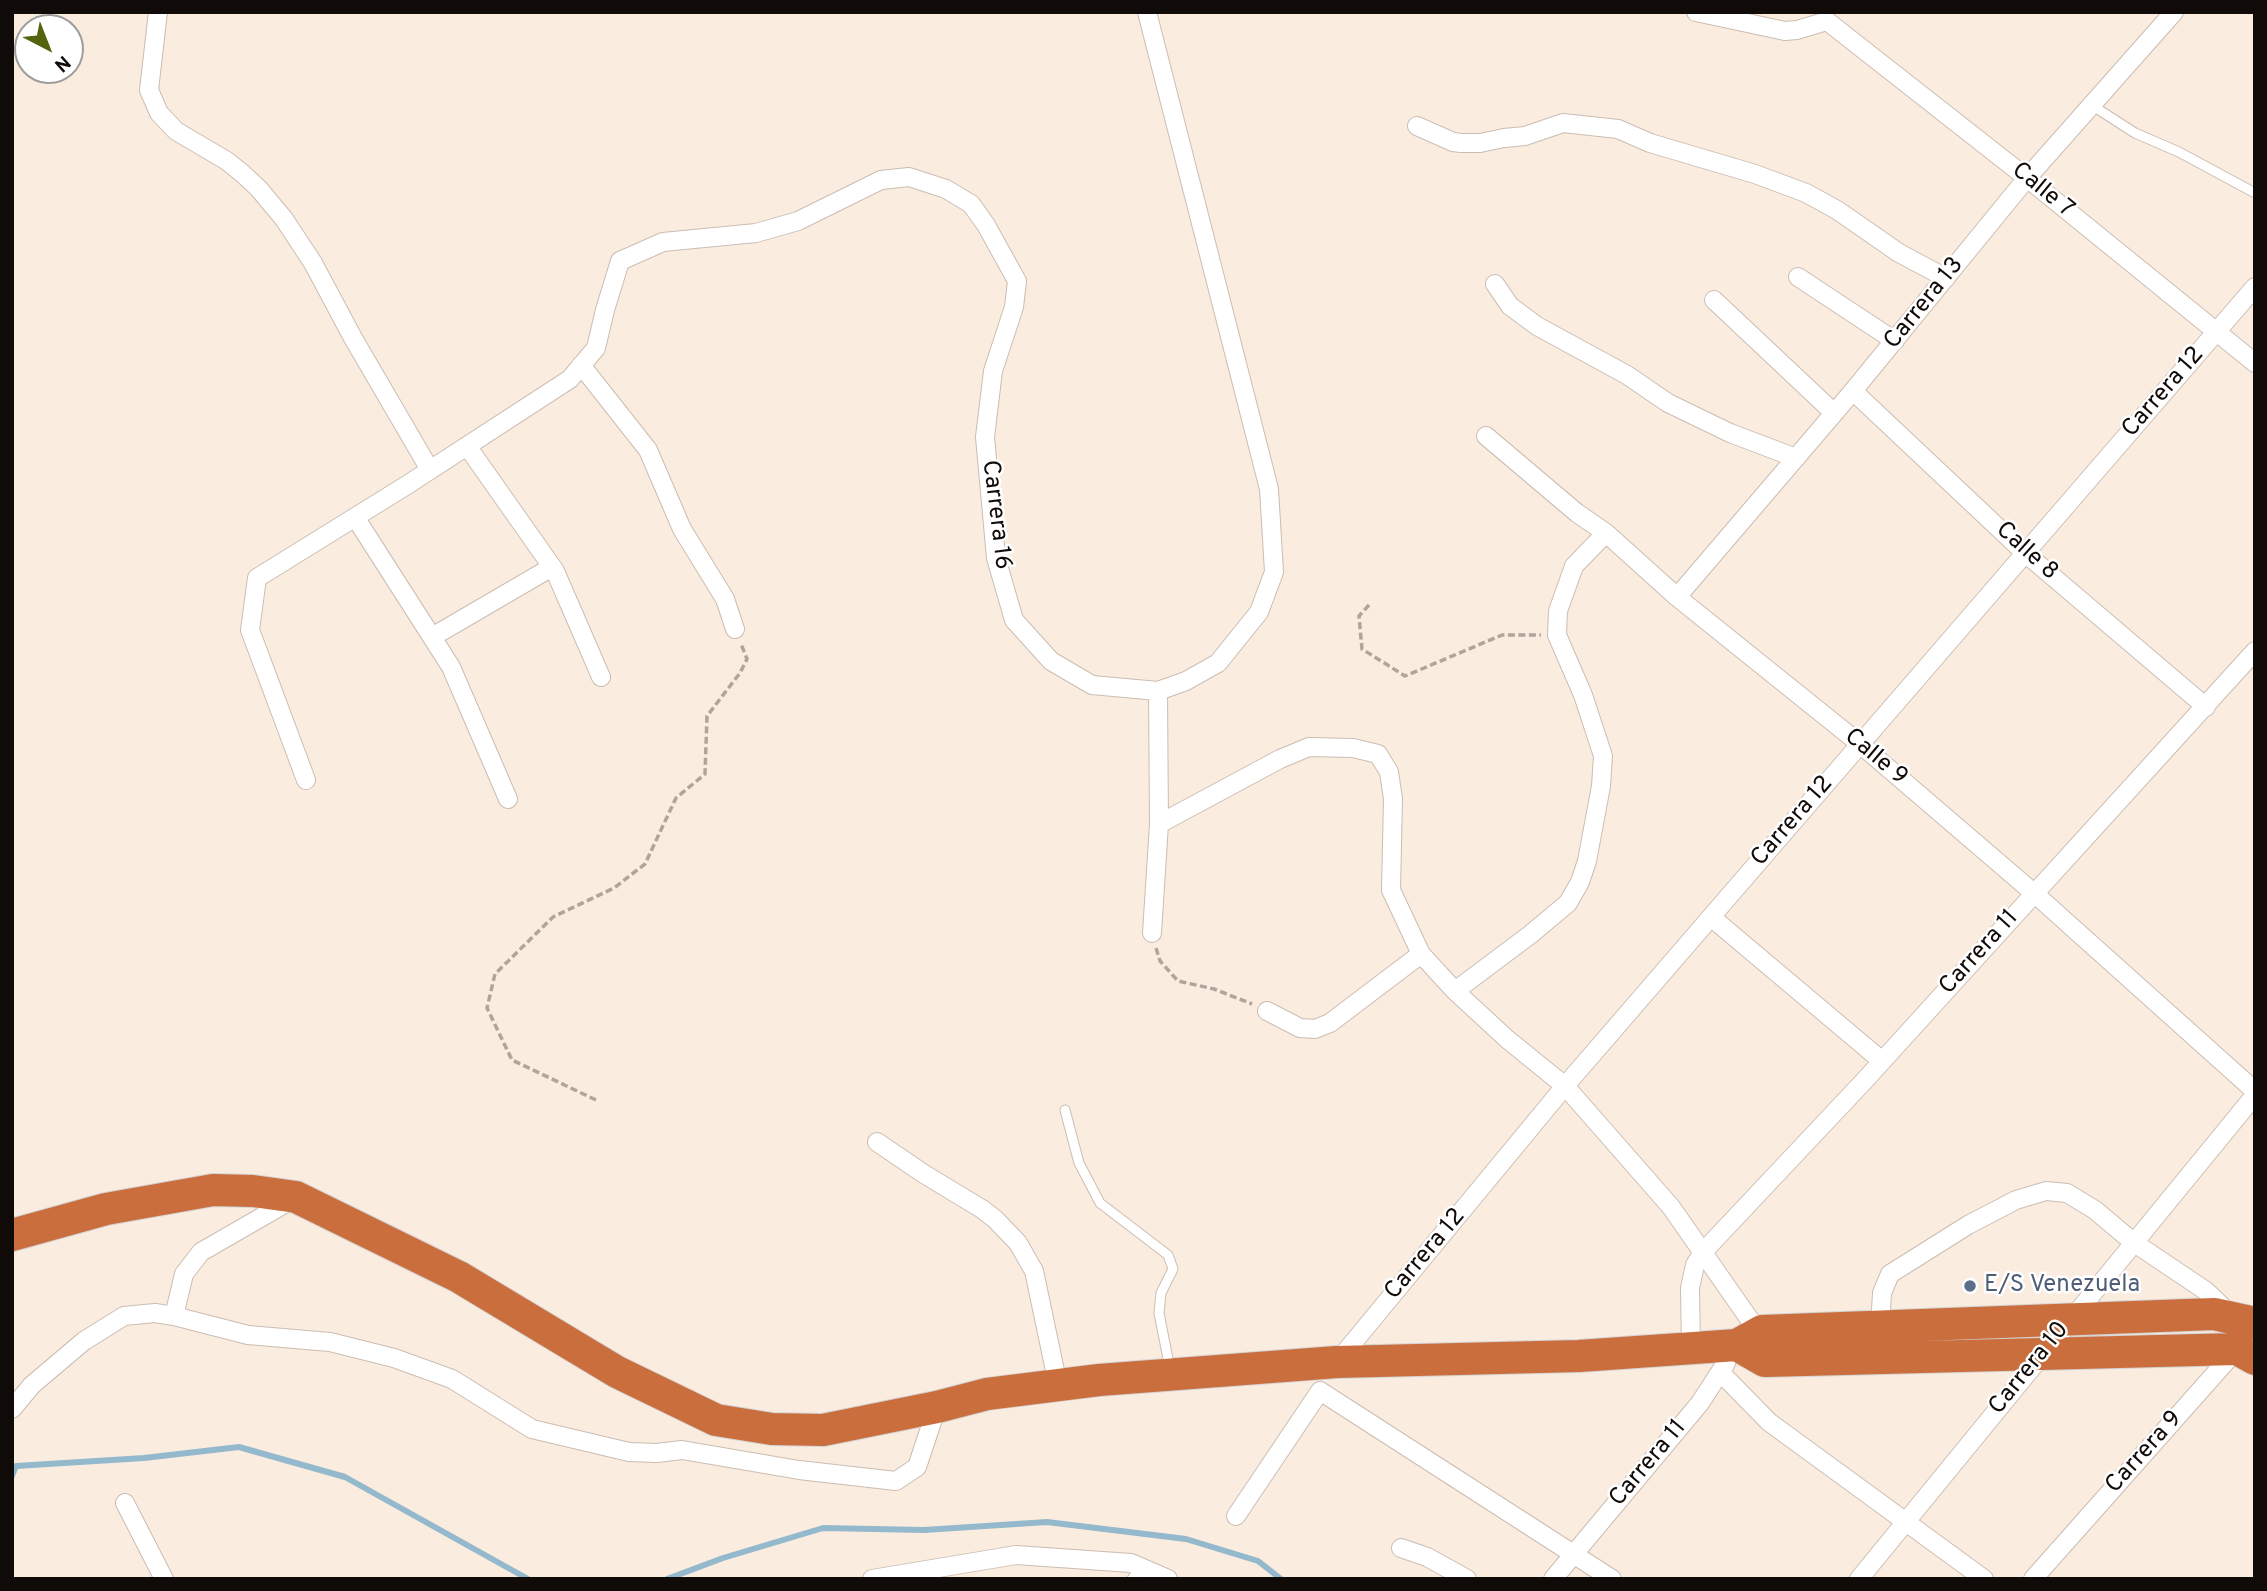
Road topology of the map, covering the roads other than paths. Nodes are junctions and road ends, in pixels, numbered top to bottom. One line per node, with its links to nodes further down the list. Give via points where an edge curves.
1 (158, 12): 24 (street, via 149,90 159,113 176,131 243,174 284,219)
2 (1147, 12): 34 (street, Carrera 16, via 1269,489 1274,572 1259,612 1218,663)
3 (1696, 12): 5 (street, via 1785,31)
4 (2175, 12): 6 (street, Carrera 13)
5 (1827, 17): 8 (street, Calle 7)
6 (2092, 106): 8 (street, Carrera 13); 9 (lane, via 2135,133)
7 (1417, 126): 11 (street, via 1461,143 1525,136 1563,123 1618,129 1807,193)
8 (2027, 178): 11 (street, Carrera 13); 15 (street, Calle 7)
9 (2255, 193)
10 (1798, 277): 16 (street)
11 (1946, 278): 16 (street, Carrera 13)
12 (1495, 284): 23 (street, via 1510,306 1537,326 1668,403)
13 (2255, 287): 15 (street, Carrera 12)
14 (1714, 300): 20 (street)
15 (2216, 332): 17 (street, Calle 7); 27 (street, Carrera 12)
16 (1895, 341): 19 (street, Carrera 13)
17 (2255, 363)
18 (581, 365): 22 (street, Carrera 16, via 570,379); 30 (street, via 648,450 682,529 725,599); 34 (street, Carrera 16, via 596,348 620,261 663,242 756,233 798,221 881,180 909,177 946,189 971,204 1017,281 1014,307 993,370 985,437 996,558 1014,620 1051,661 1092,685)
19 (1853, 391): 20 (street, Carrera 13); 27 (street, Calle 8)
20 (1834, 413): 23 (street, Carrera 13)
21 (1486, 436): 26 (street, Calle 9)
22 (467, 446): 24 (street, Carrera 16); 28 (street)
23 (1796, 458): 29 (street, Carrera 13)
24 (430, 470): 25 (street, Carrera 16)
25 (355, 517): 31 (street); 37 (street, Carrera 16, via 257,578 250,630)
26 (1606, 533): 29 (street, Calle 9); 44 (street, via 1574,566 1558,611 1557,635 1603,756 1587,861 1568,903)
27 (2025, 553): 35 (street, Calle 8); 36 (street, Carrera 12)
28 (552, 567): 31 (street); 33 (street)
29 (1677, 597): 36 (street, Calle 9)
30 (734, 629)
31 (432, 637): 38 (street, via 451,667)
32 (2255, 651): 35 (street, Carrera 11)
33 (601, 677)
34 (1158, 691): 39 (street)
35 (2206, 707): 40 (street, Carrera 11)
36 (1860, 744): 40 (street, Calle 9); 41 (street, Carrera 12)
37 (306, 780)
38 (508, 799)
39 (1158, 824): 42 (street); 43 (street, via 1309,747 1378,754 1389,772 1393,799 1391,890)
40 (2035, 894): 46 (street, Carrera 11); 48 (street, Calle 9)
41 (1711, 917): 46 (street); 47 (street, Carrera 12)
42 (1153, 933)
43 (1421, 954): 44 (street); 45 (street, via 1315,1030 1300,1028)
44 (1455, 991): 47 (street)
45 (1267, 1011)
46 (1882, 1061): 54 (street, Carrera 11)
47 (1565, 1086): 54 (street, via 1671,1208); 62 (street, Carrera 12)
48 (2255, 1093): 53 (street, Carrera 10)
49 (1065, 1110): 64 (lane, via 1079,1163 1100,1203 1168,1255 1173,1269 1161,1293 1159,1313)
50 (877, 1142): 65 (street, via 982,1209 1018,1243 1034,1271)
51 (296, 1197): 52 (highway, via 213,1190 106,1209); 55 (street, via 201,1252 184,1274); 66 (highway, via 459,1277 617,1372 716,1420 772,1429 823,1430)
52 (12, 1235)
53 (2133, 1242): 56 (street, Carrera 10); 57 (street, via 2067,1193 2046,1191 2016,1200 1890,1274 1882,1293); 58 (street, via 2206,1291)
54 (1703, 1252): 59 (street, via 1750,1320); 60 (street, via 1690,1288)
55 (174, 1316): 66 (street, via 248,1335 330,1342 394,1358 452,1379 532,1429 629,1452 682,1450 896,1481 917,1467); 67 (street, via 124,1316 52,1367)
56 (2070, 1320): 57 (highway); 58 (highway, via 2202,1315); 61 (street, Carrera 10)
57 (1880, 1327): 59 (highway)
58 (2247, 1335): 61 (highway); 82 (street, Carrera 9)
59 (1750, 1338): 60 (highway); 61 (highway, via 1765,1361); 63 (street, Carrera 11)
60 (1691, 1347): 62 (highway)
61 (2042, 1353): 70 (street, Carrera 10)
62 (1325, 1372): 64 (highway); 69 (street, Carrera 12); 72 (street)
63 (1720, 1372): 70 (street, via 1769,1422); 72 (street, Carrera 11, via 1700,1404)
64 (1171, 1374): 65 (highway)
65 (1058, 1385): 66 (highway, via 987,1394)
66 (937, 1407)
67 (12, 1409)
68 (125, 1503): 74 (street)
69 (1236, 1516)
70 (1904, 1522): 80 (street, Carrera 10); 81 (street)
71 (1401, 1548): 77 (street)
72 (1573, 1554): 78 (street, Carrera 11); 79 (street)
73 (1137, 1573): 75 (street, via 1131,1563 1016,1555); 76 (street)
74 (164, 1579)
75 (872, 1579)
76 (1168, 1579)
77 (1467, 1579)
78 (1553, 1579)
79 (1612, 1579)
80 (1859, 1579)
81 (1984, 1579)
82 (2033, 1579)

